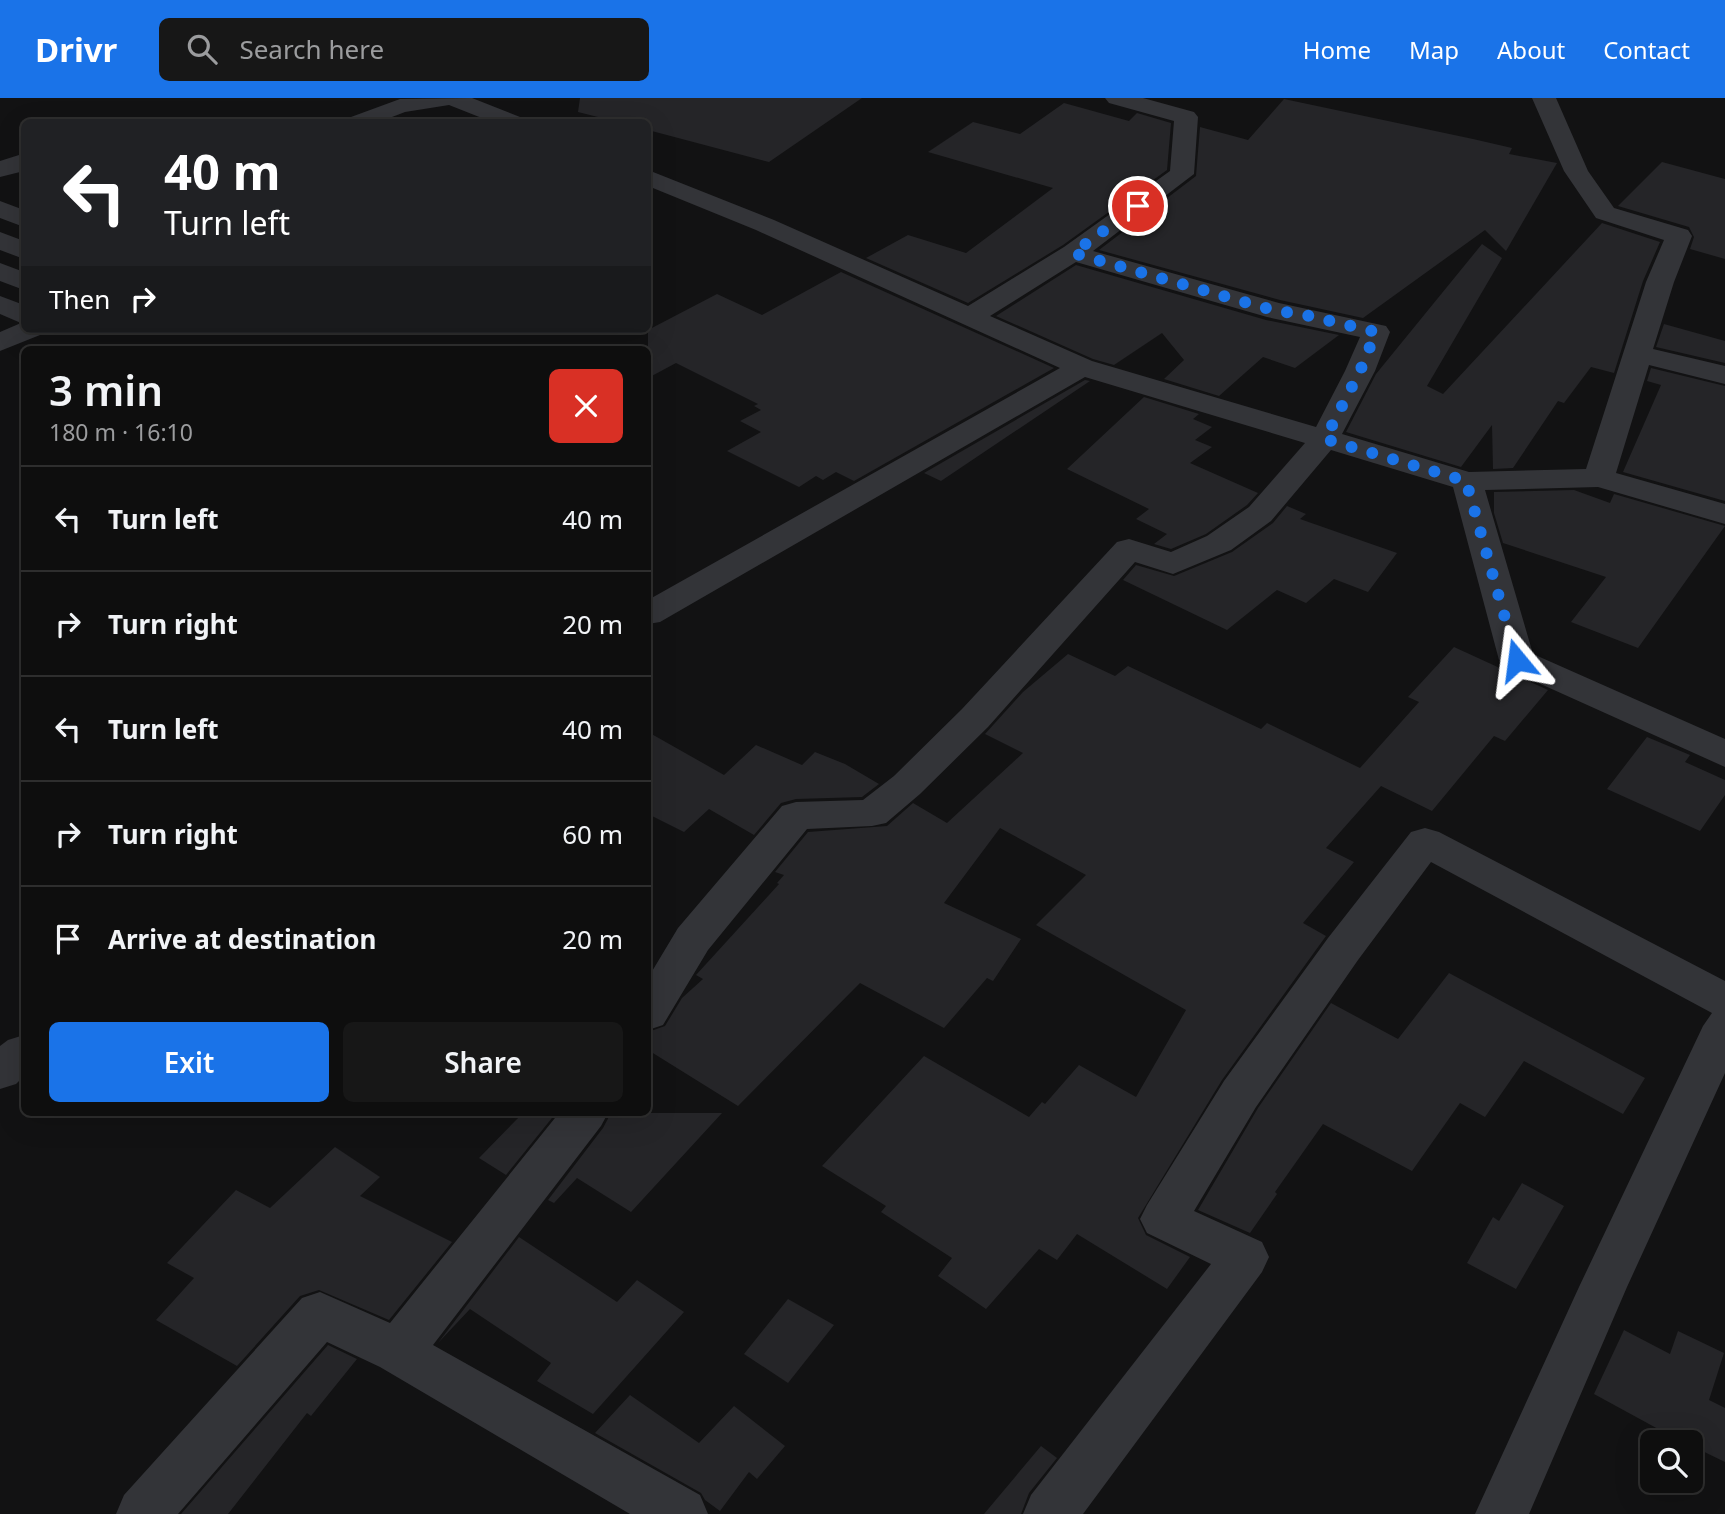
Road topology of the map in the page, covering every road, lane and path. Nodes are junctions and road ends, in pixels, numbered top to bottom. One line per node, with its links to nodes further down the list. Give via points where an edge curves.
1 (451, 98): 4 (street, via 400,106); 5 (street)
2 (1117, 98): 13 (street, via 1186,117 1182,174)
3 (1544, 98): 20 (street, via 1576,172 1605,214 1679,236)
4 (367, 119)
5 (504, 119)
6 (651, 178): 17 (street)
7 (9, 180): 8 (street)
8 (21, 213)
9 (21, 222): 10 (street)
10 (0, 232)
11 (0, 240): 12 (street)
12 (21, 250)
13 (1073, 253): 17 (street); 23 (street, via 1276,311 1376,332)
14 (21, 260): 15 (street)
15 (0, 270): 16 (street)
16 (21, 280)
17 (970, 316): 21 (street)
18 (22, 333): 19 (street)
19 (1, 343)
20 (1637, 354): 22 (street); 24 (street)
21 (1082, 367): 23 (street); 27 (street)
22 (1725, 375)
23 (1325, 439): 25 (street); 30 (street, via 1260,514 1219,543 1173,564 1129,549 975,718 872,813 796,816 693,939)
24 (1598, 478): 25 (street); 26 (street)
25 (1466, 481): 28 (street, via 1517,660)
26 (1725, 514)
27 (651, 612)
28 (1725, 754)
29 (1725, 1001): 38 (street, via 1425,842 1240,1094 1164,1219 1245,1257)
30 (651, 1008)
31 (1725, 1026): 39 (street)
32 (21, 1054): 33 (street)
33 (0, 1071)
34 (583, 1116): 35 (street)
35 (398, 1351): 36 (street, via 320,1314); 37 (street)
36 (144, 1514)
37 (681, 1514)
38 (1049, 1514)
39 (1502, 1514)

